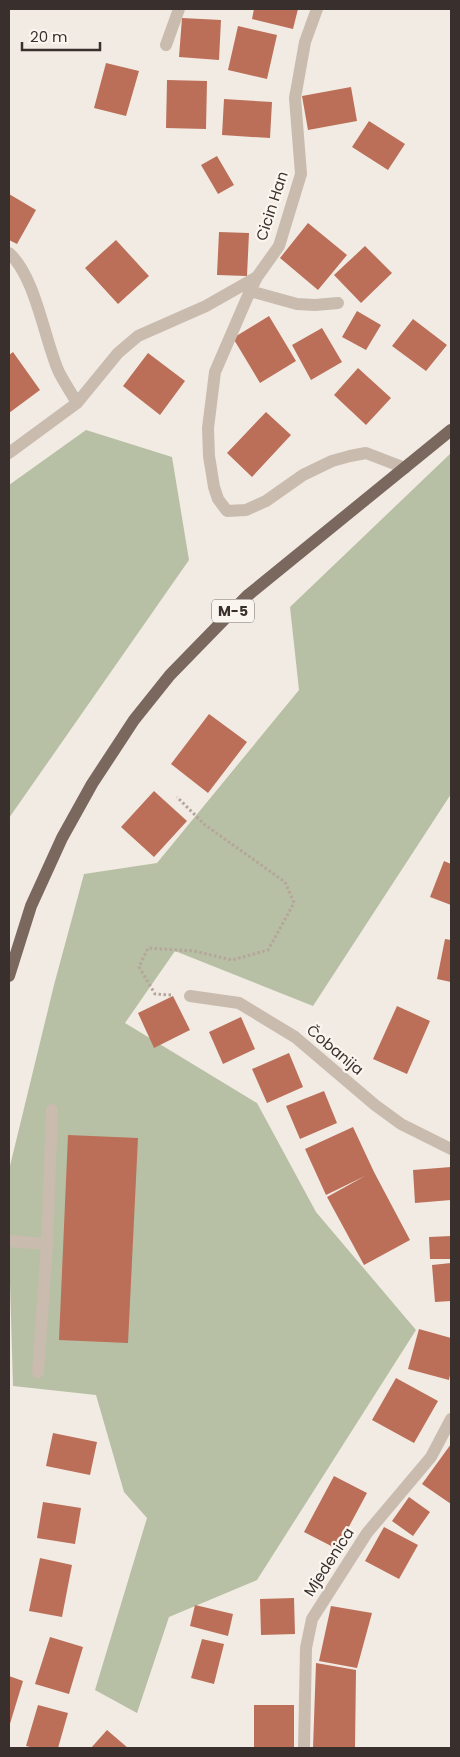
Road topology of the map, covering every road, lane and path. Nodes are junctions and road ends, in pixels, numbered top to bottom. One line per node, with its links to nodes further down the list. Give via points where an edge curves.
1 (179, 9): 3 (street)
2 (317, 9): 5 (street, Cicin Han, via 305,42 295,98 301,174 279,246)
3 (166, 45)
4 (9, 253): 8 (street, via 17,260 58,370)
5 (258, 276): 6 (street); 8 (street, Cicin Han, via 206,306 138,336 118,353)
6 (250, 291): 7 (street, via 297,304); 11 (street, via 215,372 208,428 214,487 227,511 246,510 266,501 303,475 350,456 366,453)
7 (338, 303)
8 (77, 403): 10 (street, Cicin Han)
9 (451, 430): 11 (main road, M-5)
10 (9, 454)
11 (405, 468): 13 (main road, M-5, via 247,596 176,668 134,720 92,784 62,838 31,906)
12 (177, 797): 14 (path, via 205,825 285,882 294,903 268,950 232,960 194,951 148,948 139,967 155,994)
13 (9, 976)
14 (190, 996): 16 (street, Čobanija, via 239,1003 295,1037 401,1124)
15 (52, 1110): 18 (street)
16 (451, 1149)
17 (9, 1240): 18 (street)
18 (47, 1244): 19 (street)
19 (38, 1372)
20 (451, 1419): 21 (street, Mjedenica, via 431,1457 368,1533 312,1620 306,1648)
21 (304, 1748)

